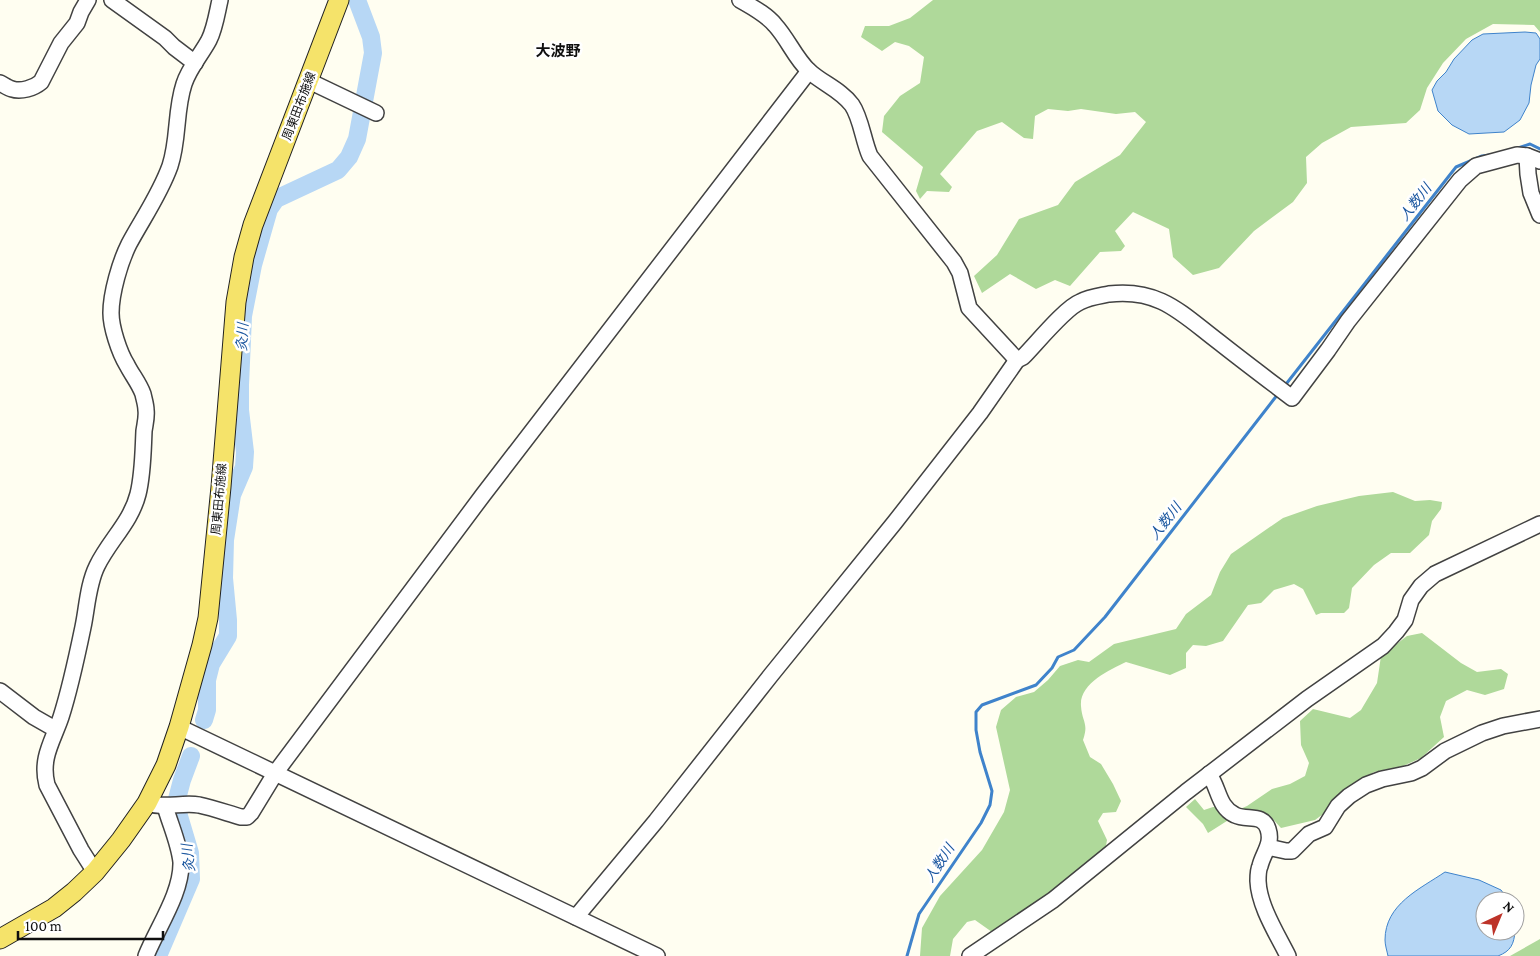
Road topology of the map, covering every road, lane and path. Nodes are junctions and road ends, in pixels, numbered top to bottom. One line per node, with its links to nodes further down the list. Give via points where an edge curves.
1 (88, 0): 9 (street, via 77,23 60,43 41,82 22,90 12,90)
2 (112, 0): 6 (street)
3 (220, 0): 6 (street, via 210,38)
4 (339, 0): 8 (main road, 周東田布施線)
5 (740, 0): 7 (street, via 775,25)
6 (195, 62): 18 (street, via 184,84 178,108 170,167 126,252 115,285 111,314 120,351 137,380 147,411 139,492 126,522 93,576 65,704)
7 (809, 72): 13 (street, via 851,104 870,156 954,262 969,308); 19 (street, via 483,495)
8 (308, 80): 10 (street); 17 (main road, 周東田布施線, via 254,225 239,279 208,618)
9 (0, 84)
10 (375, 112)
11 (1534, 158): 12 (street, via 1528,174); 13 (street, via 1517,155 1476,166 1460,180 1348,321 1292,398 1186,315 1144,294 1126,292 1078,302)
12 (1540, 215)
13 (1017, 360): 24 (street, via 895,522)
14 (1540, 524): 20 (street, via 1435,574 1421,586 1411,600 1405,620 1383,646)
15 (0, 691): 18 (street)
16 (1540, 719): 22 (street, via 1482,734 1456,745 1411,773 1366,785 1338,806 1325,827 1309,834 1292,851)
17 (180, 727): 19 (street); 21 (main road, 周東田布施線, via 166,765)
18 (55, 729): 23 (street, via 46,754 47,785)
19 (276, 772): 21 (street, via 247,817 199,805); 24 (street)
20 (1209, 774): 22 (street, via 1227,810 1236,816 1260,819 1265,824 1270,840); 28 (street, via 1053,900)
21 (161, 805): 23 (main road, 周東田布施線, via 121,840); 26 (street, via 178,846 181,863 166,915)
22 (1268, 847): 29 (street, via 1260,866 1261,899)
23 (95, 872): 25 (main road, 周東田布施線, via 54,908)
24 (576, 917): 27 (street)
25 (0, 939)
26 (146, 956)
27 (657, 956)
28 (970, 956)
29 (1288, 956)

